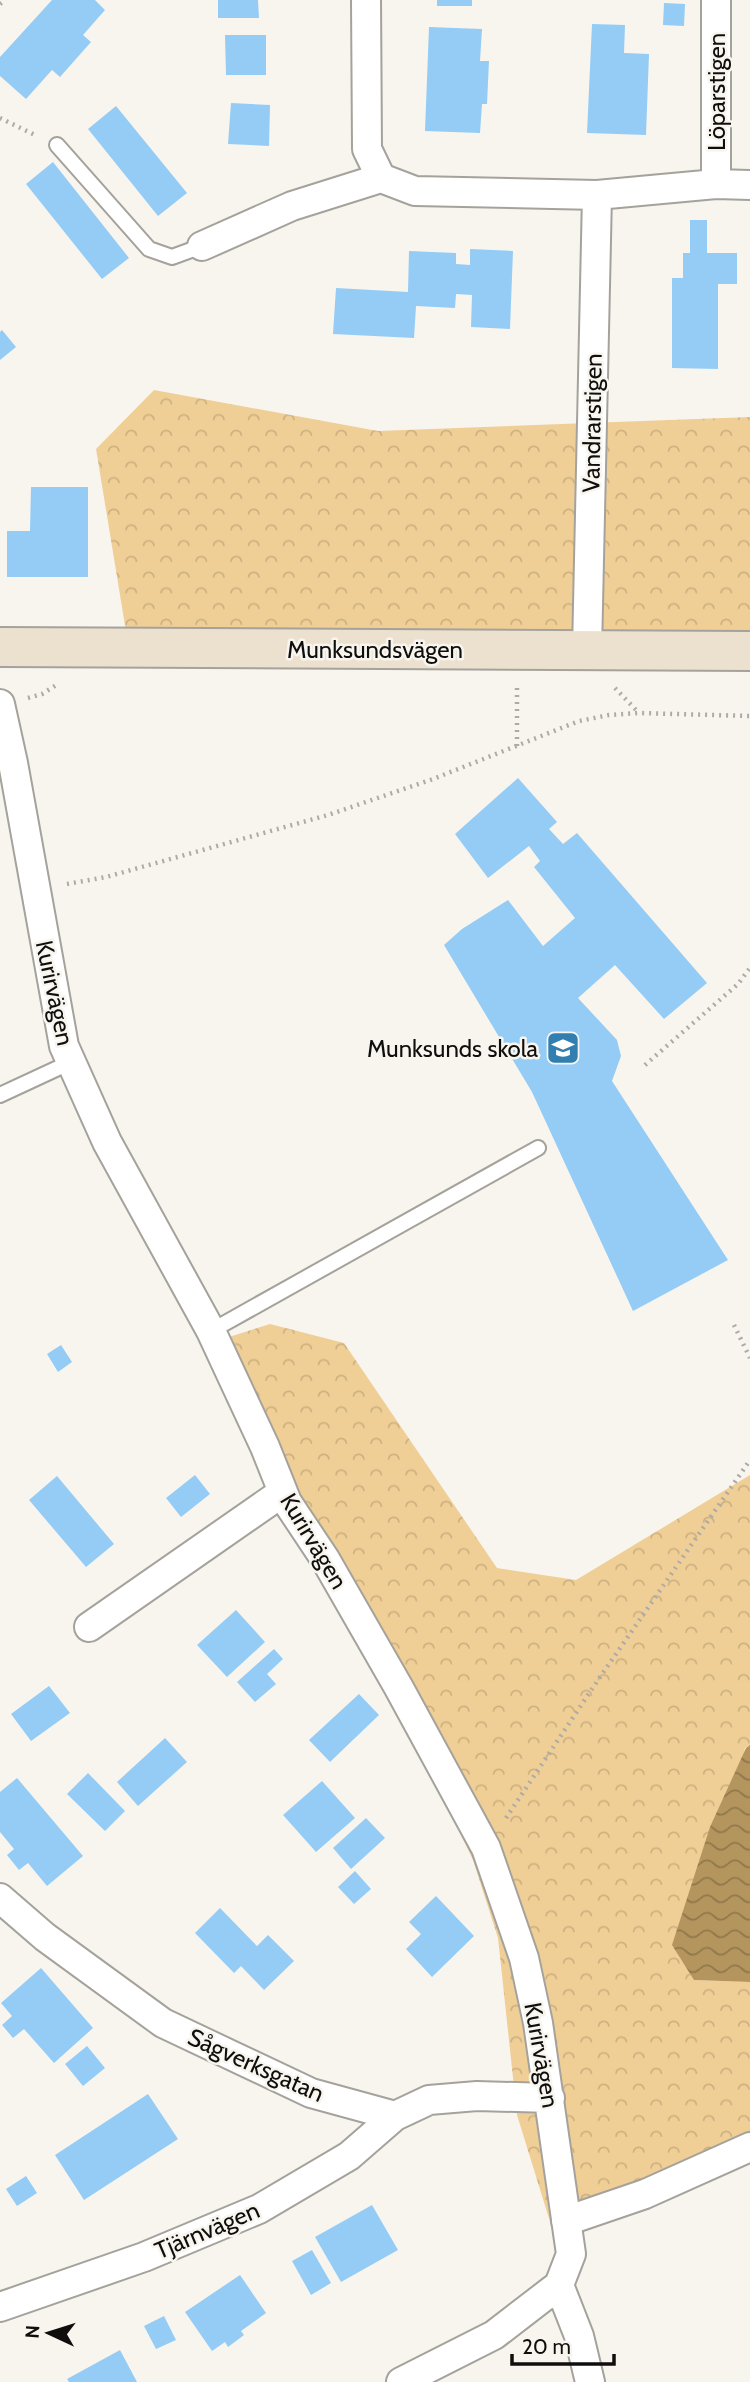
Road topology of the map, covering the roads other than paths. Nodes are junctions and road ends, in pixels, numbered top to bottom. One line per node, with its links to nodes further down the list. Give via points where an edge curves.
1 (366, 0): 4 (street, via 368,149)
2 (716, 0): 5 (street, Löparstigen)
3 (57, 145): 8 (lane, via 149,249 172,257)
4 (381, 178): 7 (street, via 415,191); 8 (street, via 292,206)
5 (716, 184): 6 (street); 7 (street)
6 (750, 185)
7 (597, 195): 10 (street, Vandrarstigen)
8 (202, 246)
9 (0, 647): 10 (street, Munksundsvägen)
10 (587, 651): 11 (street, Munksundsvägen)
11 (750, 651)
12 (0, 704): 13 (street, Kurirvägen, via 64,1046)
13 (71, 1062): 14 (lane); 16 (street, Kurirvägen, via 107,1142)
14 (0, 1095)
15 (538, 1148): 16 (lane)
16 (211, 1331): 17 (street, Kurirvägen)
17 (283, 1492): 18 (street); 20 (street, Kurirvägen, via 392,1676 486,1848 524,1958)
18 (89, 1627)
19 (0, 1898): 21 (street, Sågverksgatan, via 45,1937 163,2023 311,2093)
20 (550, 2098): 21 (street, via 429,2100); 23 (street, Kurirvägen)
21 (394, 2116): 25 (street, Tjärnvägen, via 349,2156 259,2209 144,2257)
22 (750, 2147): 23 (street, via 645,2194)
23 (566, 2221): 24 (street, Kurirvägen, via 571,2254)
24 (559, 2285): 26 (street, via 494,2335); 27 (street, via 579,2336)
25 (0, 2307)
26 (401, 2382)
27 (590, 2382)

